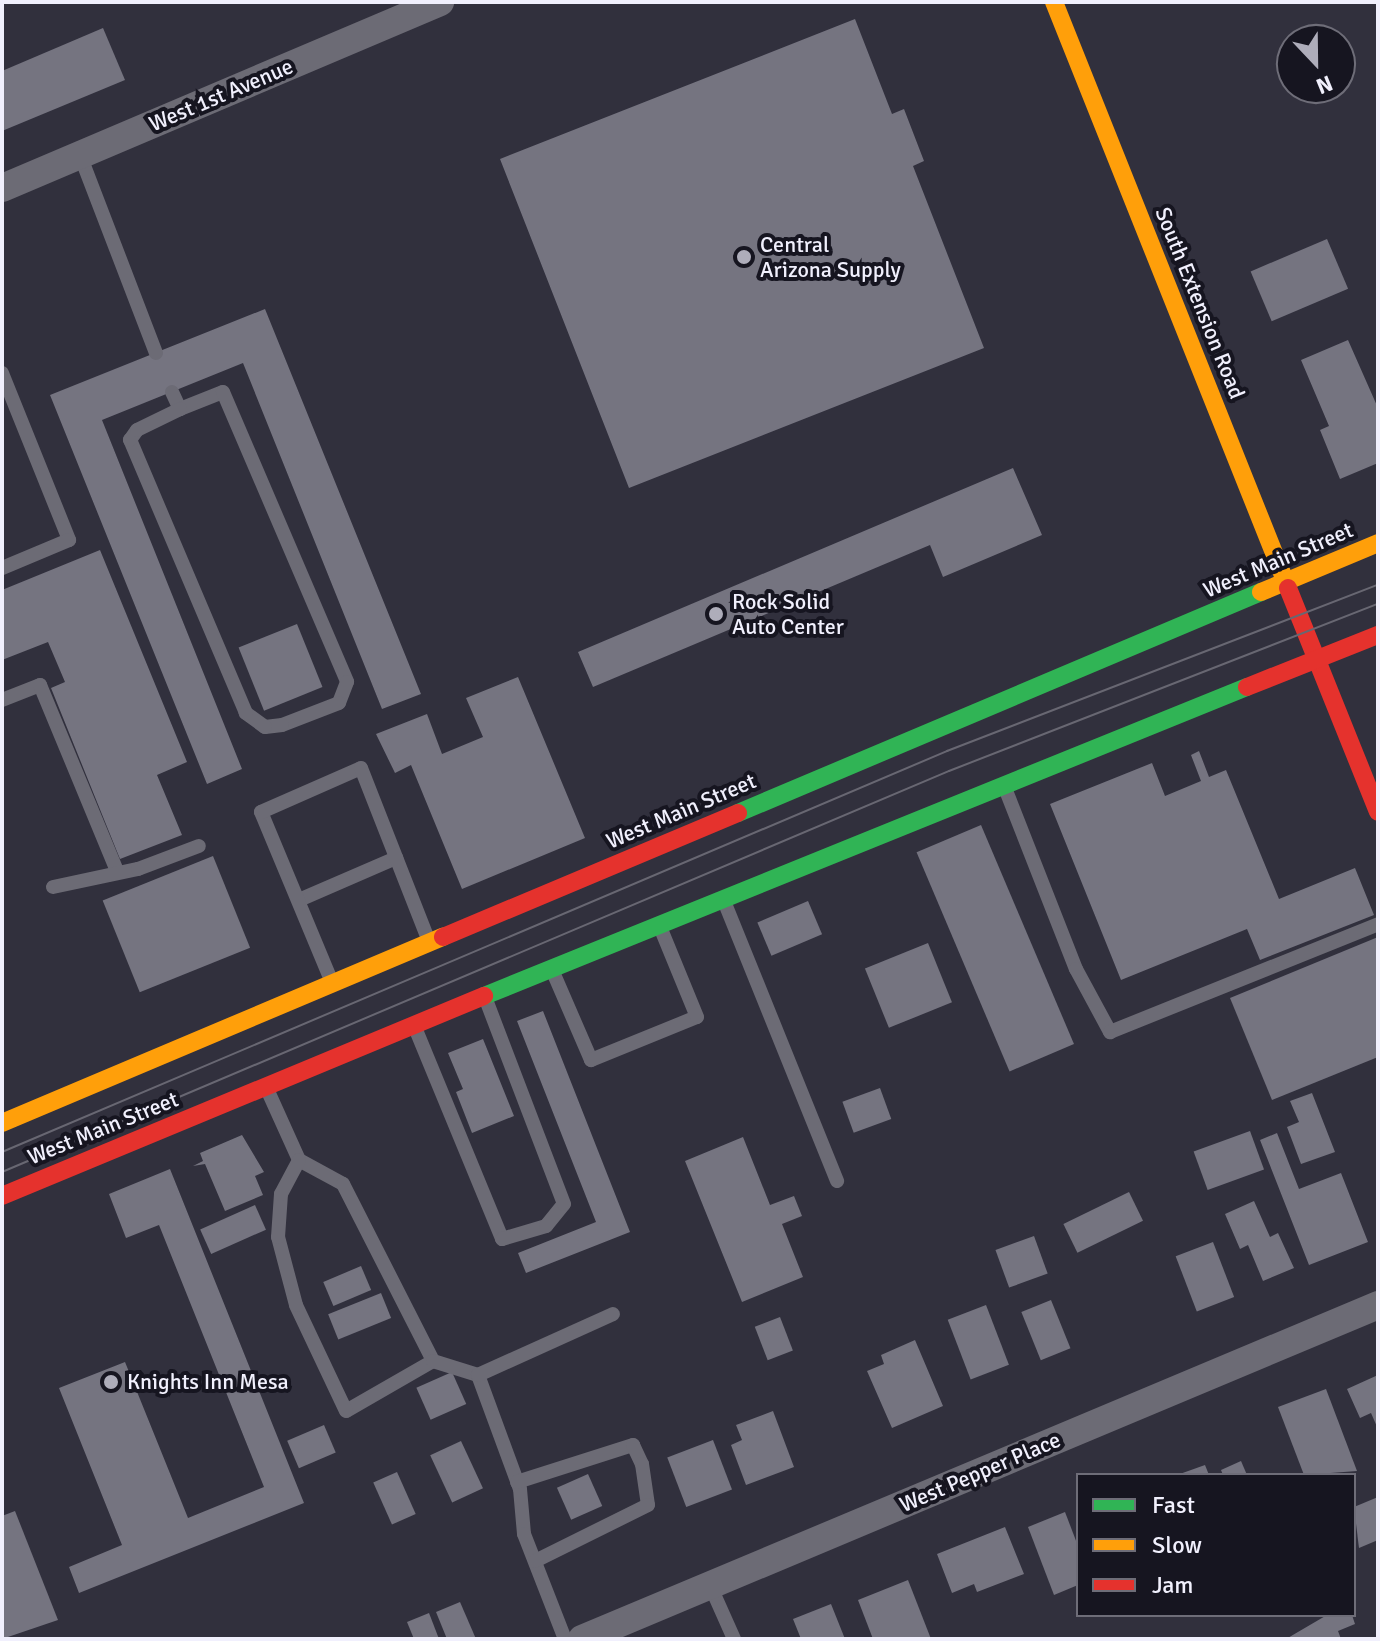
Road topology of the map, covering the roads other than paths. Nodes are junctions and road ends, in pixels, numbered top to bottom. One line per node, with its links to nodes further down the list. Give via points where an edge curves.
1 (440, 2): 3 (street, West 1st Avenue)
2 (1054, 2): 11 (main road, South Extension Road)
3 (80, 155): 4 (street, West 1st Avenue); 5 (lane)
4 (2, 188)
5 (156, 353)
6 (2, 373): 10 (lane, via 69,540)
7 (172, 392): 8 (lane)
8 (180, 409): 8 (lane, via 223,392 347,682 339,703 265,727 246,713 130,440 137,430)
9 (1378, 543): 11 (main road, West Main Street)
10 (2, 568)
11 (1286, 583): 13 (main road, South Extension Road); 25 (main road, West Main Street)
12 (1378, 635): 13 (main road, West Main Street)
13 (1316, 659): 15 (main road, West Main Street); 16 (main road, South Extension Road)
14 (2, 700): 19 (lane, via 40,685)
15 (1003, 783): 21 (main road, West Main Street); 24 (lane, via 1076,969 1110,1032)
16 (1378, 812)
17 (199, 846): 19 (lane, via 138,869)
18 (396, 858): 22 (lane); 22 (lane, via 361,768 261,812); 25 (lane)
19 (117, 871): 20 (lane)
20 (53, 887)
21 (722, 897): 23 (main road, West Main Street); 33 (lane)
22 (299, 900): 27 (lane)
23 (658, 923): 26 (main road, West Main Street); 26 (lane, via 697,1017 591,1060)
24 (1378, 924)
25 (429, 943): 27 (main road, West Main Street)
26 (552, 968): 28 (main road, West Main Street)
27 (332, 984): 31 (main road, West Main Street)
28 (484, 995): 29 (main road, West Main Street); 29 (lane, via 564,1204 546,1226 502,1239)
29 (414, 1025): 30 (main road, West Main Street)
30 (266, 1086): 32 (lane); 34 (main road, West Main Street)
31 (2, 1123)
32 (299, 1160): 37 (lane, via 343,1184); 37 (lane, via 281,1194 278,1237 296,1305 346,1411)
33 (837, 1181)
34 (2, 1196)
35 (1378, 1305): 41 (street, West Pepper Place)
36 (613, 1314): 38 (lane)
37 (433, 1361): 38 (lane)
38 (478, 1375): 39 (lane)
39 (517, 1482): 40 (lane, via 524,1534); 40 (lane, via 633,1445 642,1464 648,1505)
40 (535, 1561): 42 (lane)
41 (710, 1585): 43 (street, West Pepper Place); 44 (lane)
42 (565, 1639)
43 (582, 1639)
44 (734, 1639)

